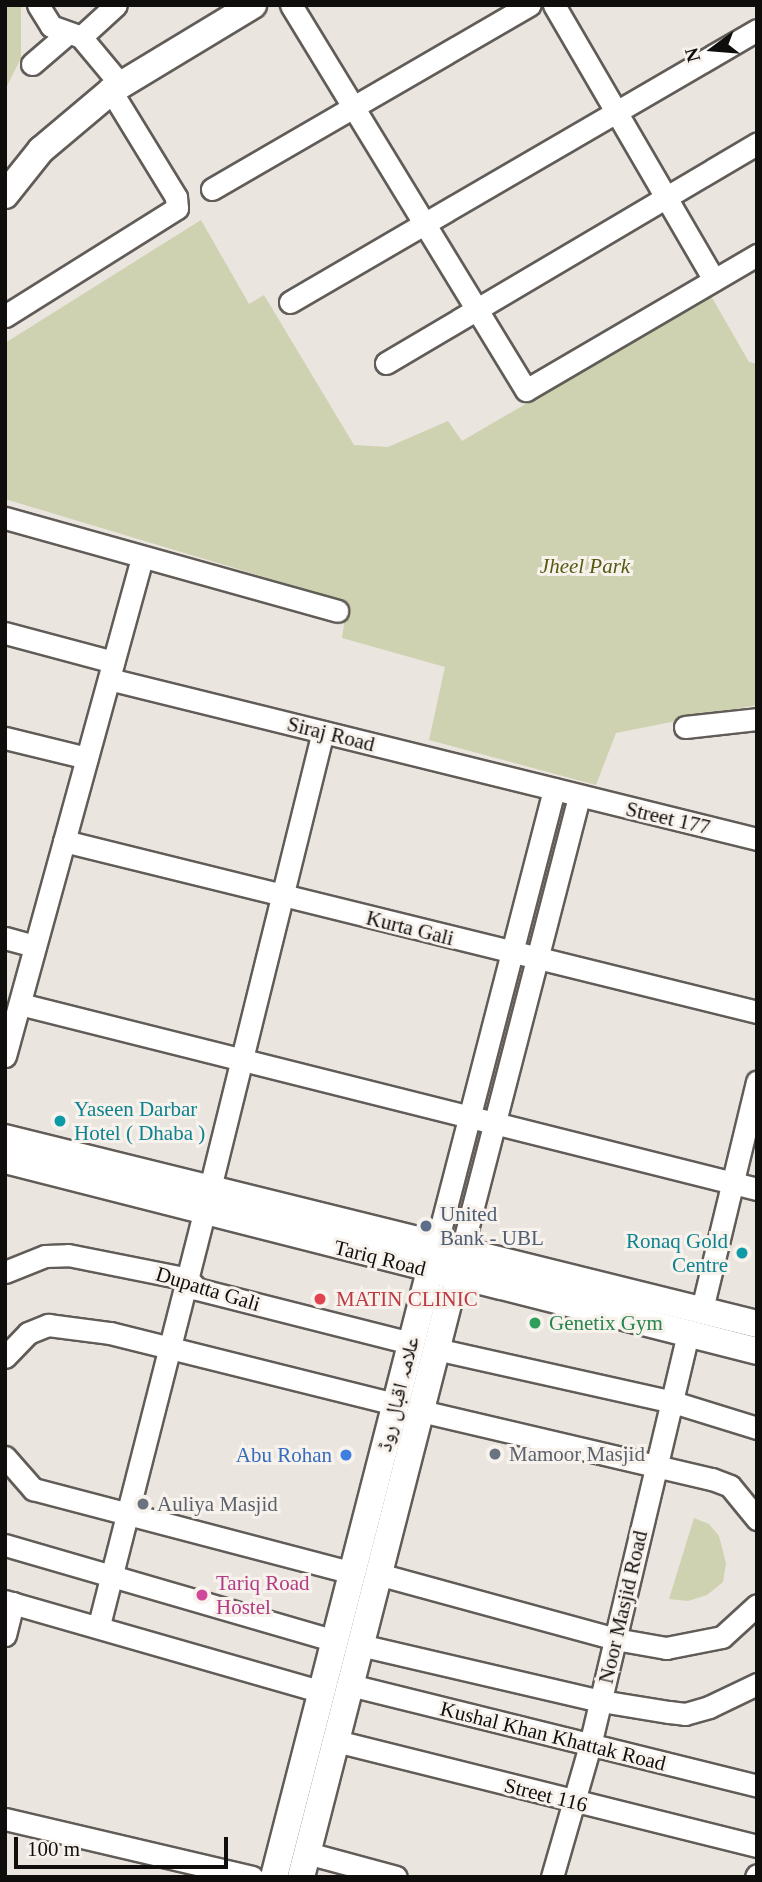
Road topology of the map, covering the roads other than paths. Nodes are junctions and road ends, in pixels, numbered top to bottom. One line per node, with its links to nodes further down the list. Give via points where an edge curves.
1 (38, 5): 8 (street, via 51,26)
2 (116, 5): 8 (street)
3 (253, 5): 10 (main road)
4 (291, 5): 11 (street)
5 (529, 5): 11 (street)
6 (554, 5): 12 (street)
7 (757, 30): 12 (street)
8 (74, 36): 9 (street); 10 (street)
9 (32, 64)
10 (116, 88): 15 (main road, via 41,150); 22 (street, via 176,197 177,208)
11 (354, 110): 14 (street); 17 (street)
12 (615, 113): 16 (street); 17 (street)
13 (757, 144): 16 (street)
14 (212, 189)
15 (5, 195)
16 (664, 196): 19 (street); 21 (street)
17 (423, 225): 20 (street); 21 (street)
18 (757, 255): 19 (street)
19 (714, 280): 21 (street, via 526,390)
20 (290, 302)
21 (475, 309): 23 (street)
22 (5, 316)
23 (386, 363)
24 (5, 518): 25 (street)
25 (142, 558): 26 (street); 28 (street)
26 (337, 611)
27 (5, 633): 28 (street, Siraj Road)
28 (111, 671): 31 (street, Siraj Road); 33 (street)
29 (757, 719): 30 (street)
30 (685, 727)
31 (323, 732): 34 (street, Siraj Road); 38 (street)
32 (5, 738): 33 (street)
33 (87, 758): 37 (street)
34 (554, 789): 35 (street, Siraj Road); 41 (street, علامہ اقبال روڈ)
35 (579, 797): 36 (street, Street 177); 42 (street, علامہ اقبال روڈ)
36 (757, 839)
37 (64, 841): 38 (street, Kurta Gali); 40 (street)
38 (282, 897): 41 (street, Kurta Gali); 46 (street)
39 (5, 938): 40 (street)
40 (35, 946): 43 (street)
41 (511, 953): 42 (street, Kurta Gali); 48 (street, علامہ اقبال روڈ)
42 (537, 959): 44 (street, Kurta Gali); 49 (street, علامہ اقبال روڈ)
43 (20, 1004): 45 (street); 46 (street)
44 (757, 1013)
45 (5, 1056)
46 (242, 1060): 48 (street); 54 (street)
47 (757, 1082): 52 (street)
48 (469, 1116): 49 (street); 55 (street, علامہ اقبال روڈ)
49 (495, 1122): 52 (street); 55 (street, علامہ اقبال روڈ)
50 (5, 1138): 54 (main road, Tariq Road)
51 (5, 1160): 54 (main road, Tariq Road)
52 (732, 1183): 53 (street); 58 (street)
53 (757, 1189)
54 (207, 1203): 55 (main road, Tariq Road); 57 (street)
55 (445, 1261): 58 (main road, Tariq Road); 60 (main road, Tariq Road); 61 (main road, علامہ اقبال روڈ)
56 (5, 1272): 57 (street, Dupatta Gali, via 46,1256 68,1255)
57 (188, 1279): 61 (street, Dupatta Gali, via 197,1289); 62 (street)
58 (702, 1310): 59 (main road, Tariq Road)
59 (757, 1324)
60 (688, 1334): 63 (main road, Tariq Road); 65 (street, Noor Masjid Road)
61 (424, 1346): 65 (street, Dupatta Gali); 66 (main road, علامہ اقبال روڈ)
62 (171, 1347): 64 (street, via 48,1325 28,1333); 66 (street); 70 (street)
63 (757, 1351)
64 (5, 1357)
65 (673, 1402): 67 (street, Dupatta Gali); 69 (street, Noor Masjid Road)
66 (408, 1407): 69 (street); 73 (main road, علامہ اقبال روڈ)
67 (757, 1428)
68 (5, 1457): 70 (street, via 33,1489)
69 (656, 1467): 71 (street, via 730,1486); 79 (street, Noor Masjid Road)
70 (129, 1517): 73 (street); 74 (street)
71 (757, 1519)
72 (5, 1545): 74 (street)
73 (365, 1573): 79 (street); 80 (main road, علامہ اقبال روڈ)
74 (111, 1575): 77 (street); 80 (street)
75 (9, 1602): 77 (street); 78 (street)
76 (757, 1605): 79 (street, via 738,1627 701,1644 666,1647)
77 (99, 1625): 83 (street)
78 (5, 1635)
79 (615, 1639): 84 (street, Noor Masjid Road)
80 (348, 1643): 82 (main road, علامہ اقبال روڈ); 83 (main road, علامہ اقبال روڈ); 84 (street)
81 (757, 1684): 84 (street, via 685,1714)
82 (350, 1685): 85 (main road, علامہ اقبال روڈ); 86 (street, Kushal Khan Khattak Road)
83 (322, 1692): 93 (main road, علامہ اقبال روڈ)
84 (601, 1701): 86 (street, Noor Masjid Road)
85 (336, 1741): 88 (street, Street 116); 91 (main road, علامہ اقبال روڈ)
86 (590, 1745): 87 (street, Kushal Khan Khattak Road); 88 (street, Noor Masjid Road)
87 (757, 1786)
88 (571, 1802): 90 (street, Street 116); 95 (street, Noor Masjid Road)
89 (5, 1819): 92 (street)
90 (757, 1846)
91 (304, 1865): 94 (street)
92 (252, 1877)
93 (274, 1877)
94 (396, 1877)
95 (552, 1877)

